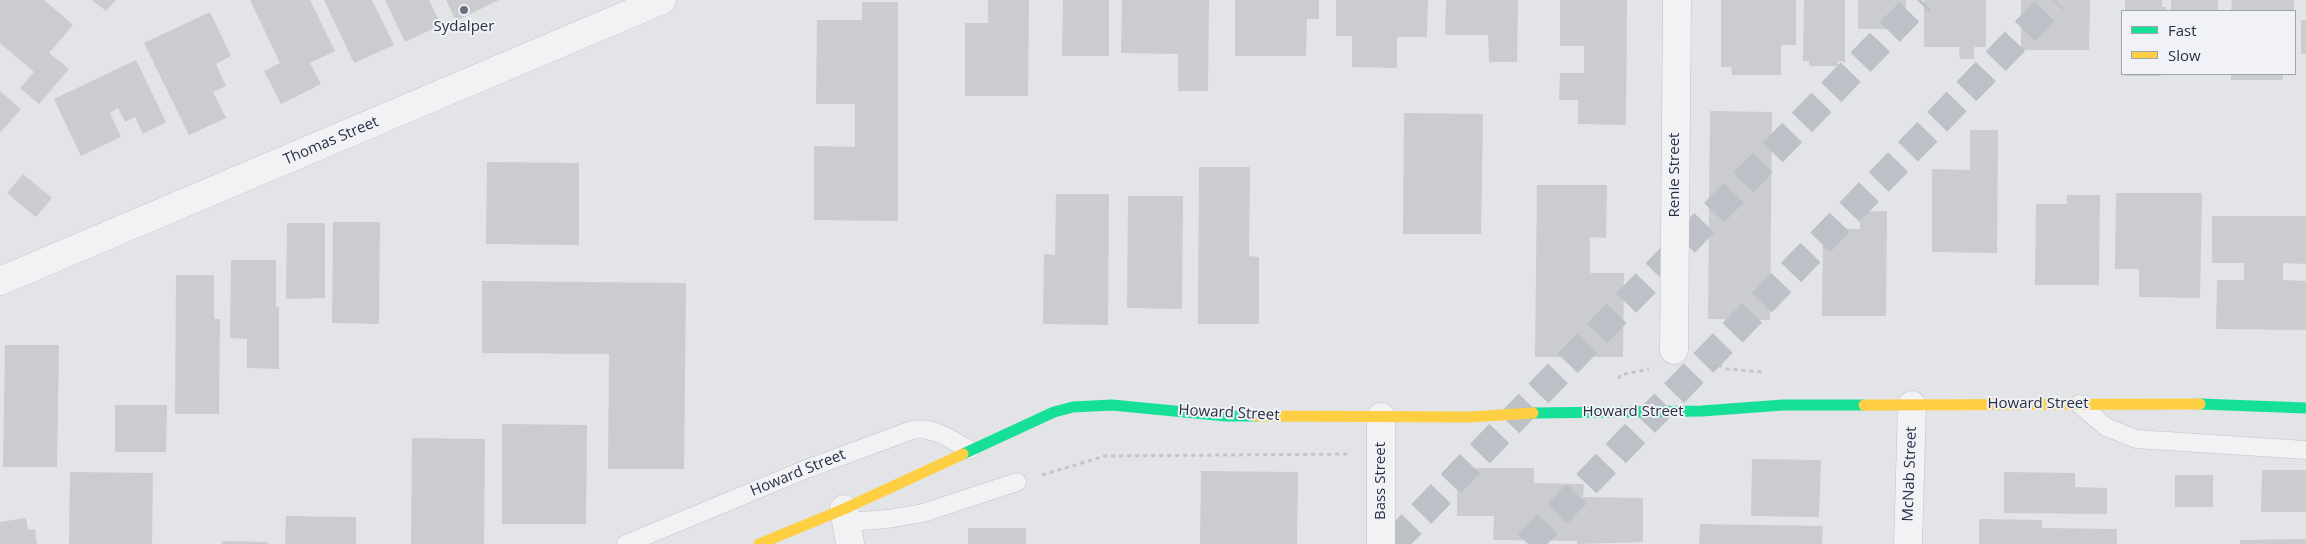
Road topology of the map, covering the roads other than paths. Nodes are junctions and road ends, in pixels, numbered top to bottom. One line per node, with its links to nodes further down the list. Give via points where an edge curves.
1 (662, 0): 3 (street, Thomas Street)
2 (1677, 0): 4 (street, Renie Street)
3 (0, 282)
4 (1674, 342)
5 (2079, 404): 6 (street, Howard Street); 7 (street, Howard Street, via 2241,404); 10 (lane, via 2106,428 2136,439)
6 (1912, 405): 8 (street, Howard Street, via 1783,405 1702,412); 16 (street, McNab Street)
7 (2306, 408)
8 (1381, 417): 9 (street, Howard Street, via 1226,416 1151,407 1096,405 1059,410); 15 (street, Bass Street)
9 (970, 450): 12 (street, Howard Street); 13 (lane, Howard Street, via 937,432 912,430 804,470)
10 (2306, 450)
11 (1017, 482): 12 (lane, via 923,513)
12 (847, 525): 14 (street, Howard Street)
13 (626, 544)
14 (759, 544)
15 (1381, 544)
16 (1908, 544)

